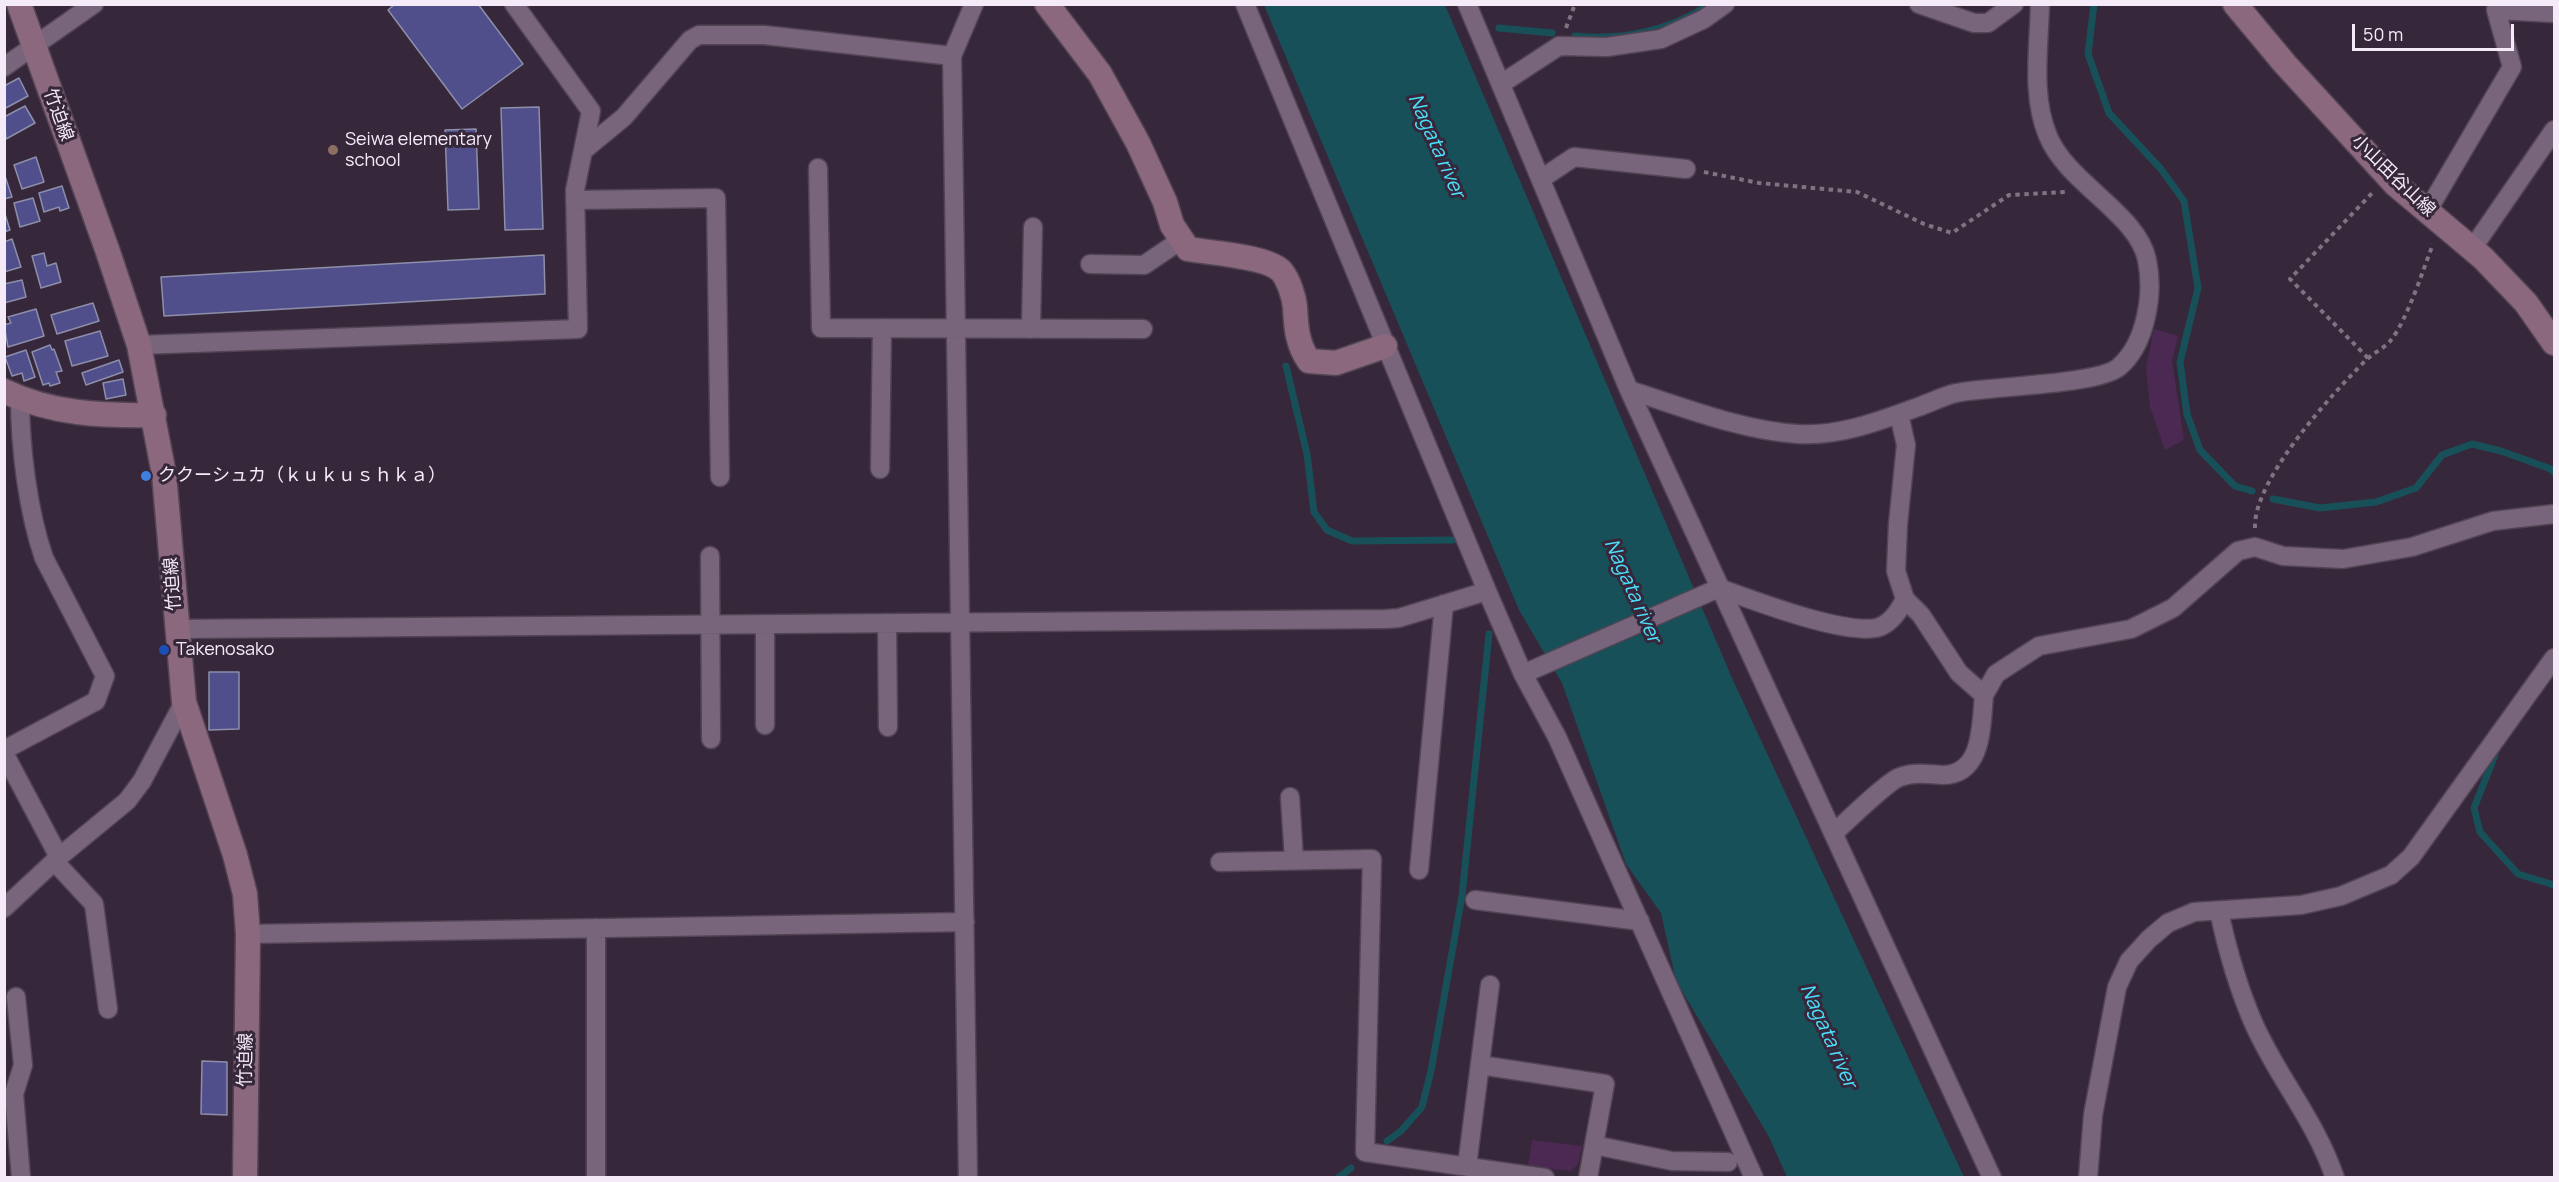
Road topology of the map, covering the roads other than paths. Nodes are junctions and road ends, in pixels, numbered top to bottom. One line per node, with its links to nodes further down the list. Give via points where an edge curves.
1 (19, 4): 15 (street, 竹迫線)
2 (94, 4): 15 (street)
3 (514, 4): 20 (street, via 591,111)
4 (974, 4): 16 (street)
5 (1047, 4): 27 (street, via 1100,74 1138,143)
6 (1245, 4): 36 (street)
7 (1467, 4): 18 (street)
8 (1725, 4): 18 (street, via 1704,20 1661,39 1607,47 1559,46)
9 (1919, 4): 10 (street, via 1974,23 1988,23)
10 (2014, 4)
11 (2040, 4): 39 (street, via 2038,104 2048,138 2071,171 2140,240 2150,278 2141,332 2117,370 2084,379 1955,393)
12 (2235, 4): 25 (street, 小山田谷山線, via 2389,176)
13 (2501, 7): 14 (street); 25 (street, via 2512,67)
14 (2554, 13)
15 (34, 48): 17 (street); 35 (street, 竹迫線)
16 (952, 56): 20 (street, via 764,35 699,35 690,40 624,117); 31 (street)
17 (4, 67)
18 (1501, 84): 23 (street)
19 (2554, 130): 28 (street)
20 (584, 150): 24 (street)
21 (818, 168): 30 (street, via 821,328)
22 (1686, 169): 23 (street, via 1574,157)
23 (1541, 179): 37 (street)
24 (575, 200): 35 (street, via 578,328); 42 (street, via 717,198)
25 (2428, 210): 28 (street, 小山田谷山線)
26 (1032, 227): 32 (street)
27 (1181, 240): 29 (street, via 1144,265); 36 (street, via 1188,249 1265,262 1281,271 1294,301 1302,351 1309,360 1336,363)
28 (2472, 249): 34 (street, 小山田谷山線, via 2526,303)
29 (1090, 264)
30 (882, 328): 31 (street); 41 (street)
31 (956, 328): 32 (street); 50 (street)
32 (1031, 329): 33 (street)
33 (1143, 329)
34 (2554, 344)
35 (139, 345): 40 (street, 竹迫線)
36 (1385, 346): 46 (street)
37 (1629, 390): 39 (street, via 1761,430 1800,434 1836,431); 45 (street)
38 (12, 394): 40 (street, via 70,412); 61 (street, via 37,537 105,676 96,701)
39 (1899, 414): 47 (street, via 1906,445 1896,571)
40 (154, 415): 53 (street, 竹迫線, via 164,474)
41 (880, 469)
42 (720, 477)
43 (2554, 514): 56 (street, via 2493,521 2412,547 2343,559 2283,556 2255,547 2238,551 2173,608 2131,629 2039,646 1996,674)
44 (710, 556): 52 (street)
45 (1719, 588): 47 (street, via 1795,614 1855,628 1878,628 1898,612); 55 (street); 63 (street)
46 (1487, 591): 48 (street); 55 (street)
47 (1905, 599): 56 (street, via 1921,615 1959,673)
48 (1444, 604): 50 (street, via 1386,620); 67 (street)
49 (887, 623): 50 (street); 51 (street); 59 (street)
50 (961, 623): 72 (street)
51 (765, 624): 52 (street); 58 (street)
52 (711, 625): 53 (street); 60 (street)
53 (177, 629): 57 (street, 竹迫線)
54 (2554, 658): 70 (street, via 2411,857 2391,875 2341,896 2301,905)
55 (1523, 674): 71 (street, via 1557,737)
56 (1984, 695): 63 (street, via 1976,752 1968,765 1960,772 1944,775 1919,773 1898,777)
57 (184, 702): 64 (street, via 127,801); 74 (street, 竹迫線, via 235,855 245,894)
58 (765, 724)
59 (888, 727)
60 (711, 740)
61 (4, 752): 64 (street)
62 (1290, 797): 65 (street)
63 (1834, 833): 90 (street)
64 (56, 859): 69 (street); 77 (street, via 94,904)
65 (1294, 860): 66 (street); 81 (street, via 1372,859 1365,1152)
66 (1220, 862)
67 (1419, 870)
68 (1475, 900): 71 (street)
69 (4, 908)
70 (2219, 911): 91 (street, via 2194,912 2168,923 2129,961 2117,987 2103,1051); 92 (street, via 2253,1022 2317,1131)
71 (1640, 921): 79 (street)
72 (965, 922): 73 (street); 86 (street)
73 (596, 928): 74 (street); 85 (street)
74 (248, 934): 84 (street, 竹迫線)
75 (1490, 985): 78 (street)
76 (16, 997): 83 (street, via 23,1065 14,1095)
77 (108, 1009)
78 (1480, 1065): 80 (street, via 1605,1084); 81 (street)
79 (1734, 1131): 82 (street); 89 (street)
80 (1594, 1145): 82 (street); 88 (street)
81 (1467, 1166): 87 (street)
82 (1728, 1170)
83 (21, 1178)
84 (245, 1178)
85 (596, 1178)
86 (968, 1178)
87 (1545, 1178)
88 (1588, 1178)
89 (1754, 1178)
90 (1992, 1178)
91 (2088, 1178)
92 (2335, 1178)

